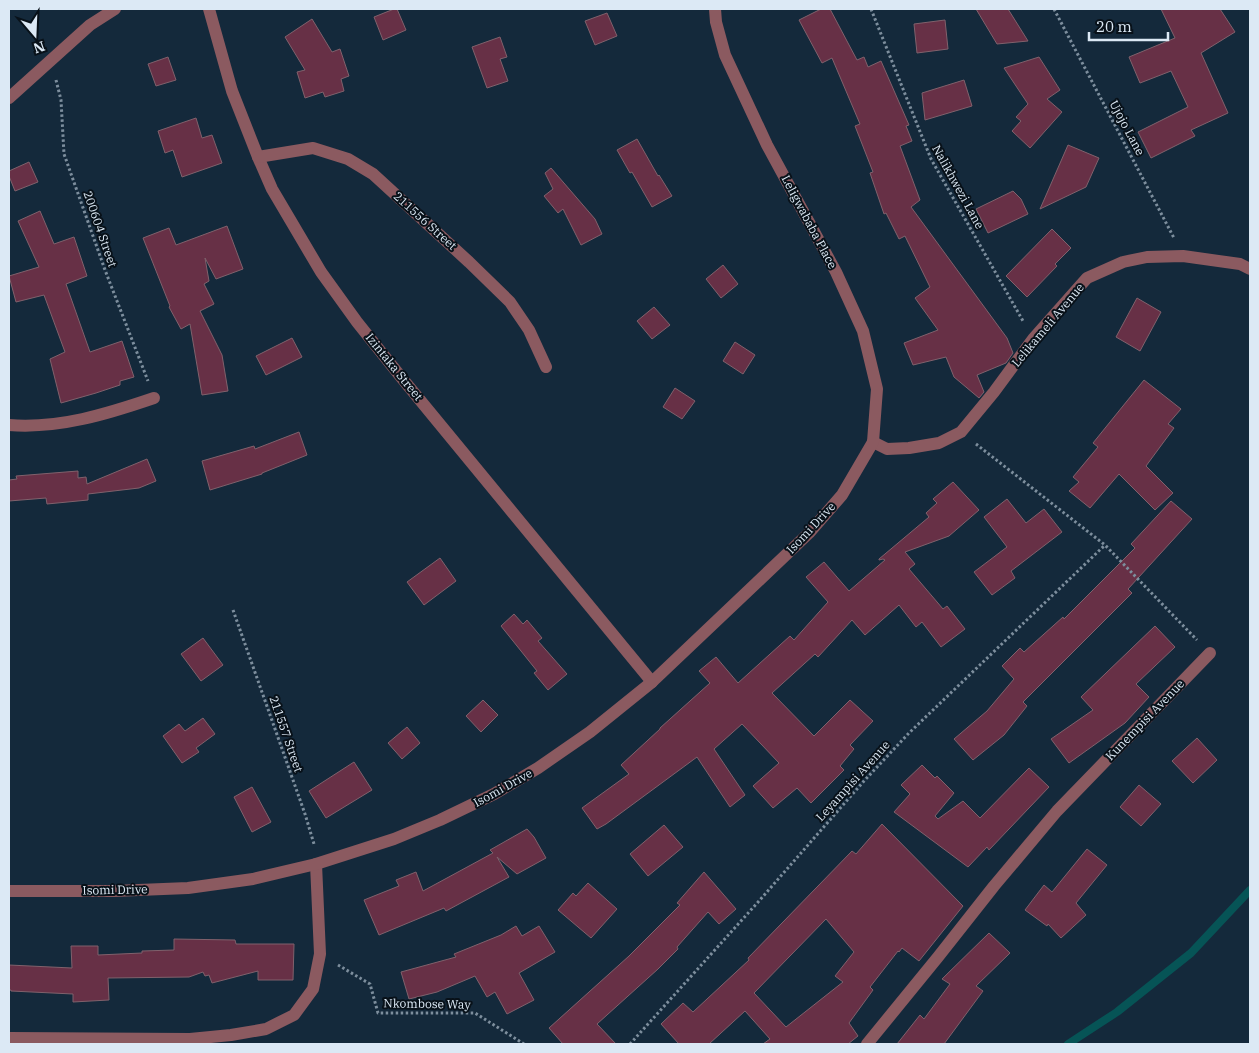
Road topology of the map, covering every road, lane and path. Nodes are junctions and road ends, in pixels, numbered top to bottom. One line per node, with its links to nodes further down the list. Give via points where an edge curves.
1 (115, 9): 6 (street, via 90,25)
2 (209, 9): 8 (street, Izintaka Street, via 232,91)
3 (715, 9): 16 (street, Leligwababa Place, via 725,55 767,145 836,272 863,331 877,390)
4 (871, 9): 11 (path, Nalikhwezi Lane, via 931,159)
5 (1054, 9): 9 (path, Ujojo Lane)
6 (49, 61): 7 (street); 13 (path, 200604 Street, via 61,100 64,154)
7 (9, 98)
8 (258, 157): 12 (street, 211556 Street, via 313,148 348,159 373,174 510,302 529,330); 20 (street, Izintaka Street, via 272,189 316,264 357,322)
9 (1183, 256): 10 (street, Lelikameli Avenue, via 1240,264); 11 (street, Lelikameli Avenue, via 1147,257 1123,262 1087,278)
10 (1250, 269)
11 (1033, 338): 15 (street, Lelikameli Avenue)
12 (546, 366)
13 (154, 398): 14 (street, via 111,413 68,422)
14 (9, 425)
15 (961, 432): 16 (street, Lelikameli Avenue, via 939,443 909,448 888,450); 17 (path)
16 (873, 442): 20 (street, Isomi Drive, via 842,495 809,533)
17 (1105, 546): 19 (path); 27 (path, Leyampisi Avenue, via 864,780)
18 (233, 610): 21 (path, 211557 Street, via 314,841)
19 (1210, 653): 28 (street, Kunempisi Avenue, via 1057,811)
20 (652, 682): 21 (street, Isomi Drive, via 583,738 494,794 394,839)
21 (316, 864): 22 (street, Isomi Drive, via 253,879 188,888); 23 (street)
22 (9, 891)
23 (320, 954): 25 (street, via 313,989 294,1015 266,1029); 26 (path, Nkombose Way, via 370,984 378,1012 475,1013)
24 (9, 1038): 25 (street)
25 (188, 1041)
26 (524, 1044)
27 (630, 1044)
28 (866, 1044)

